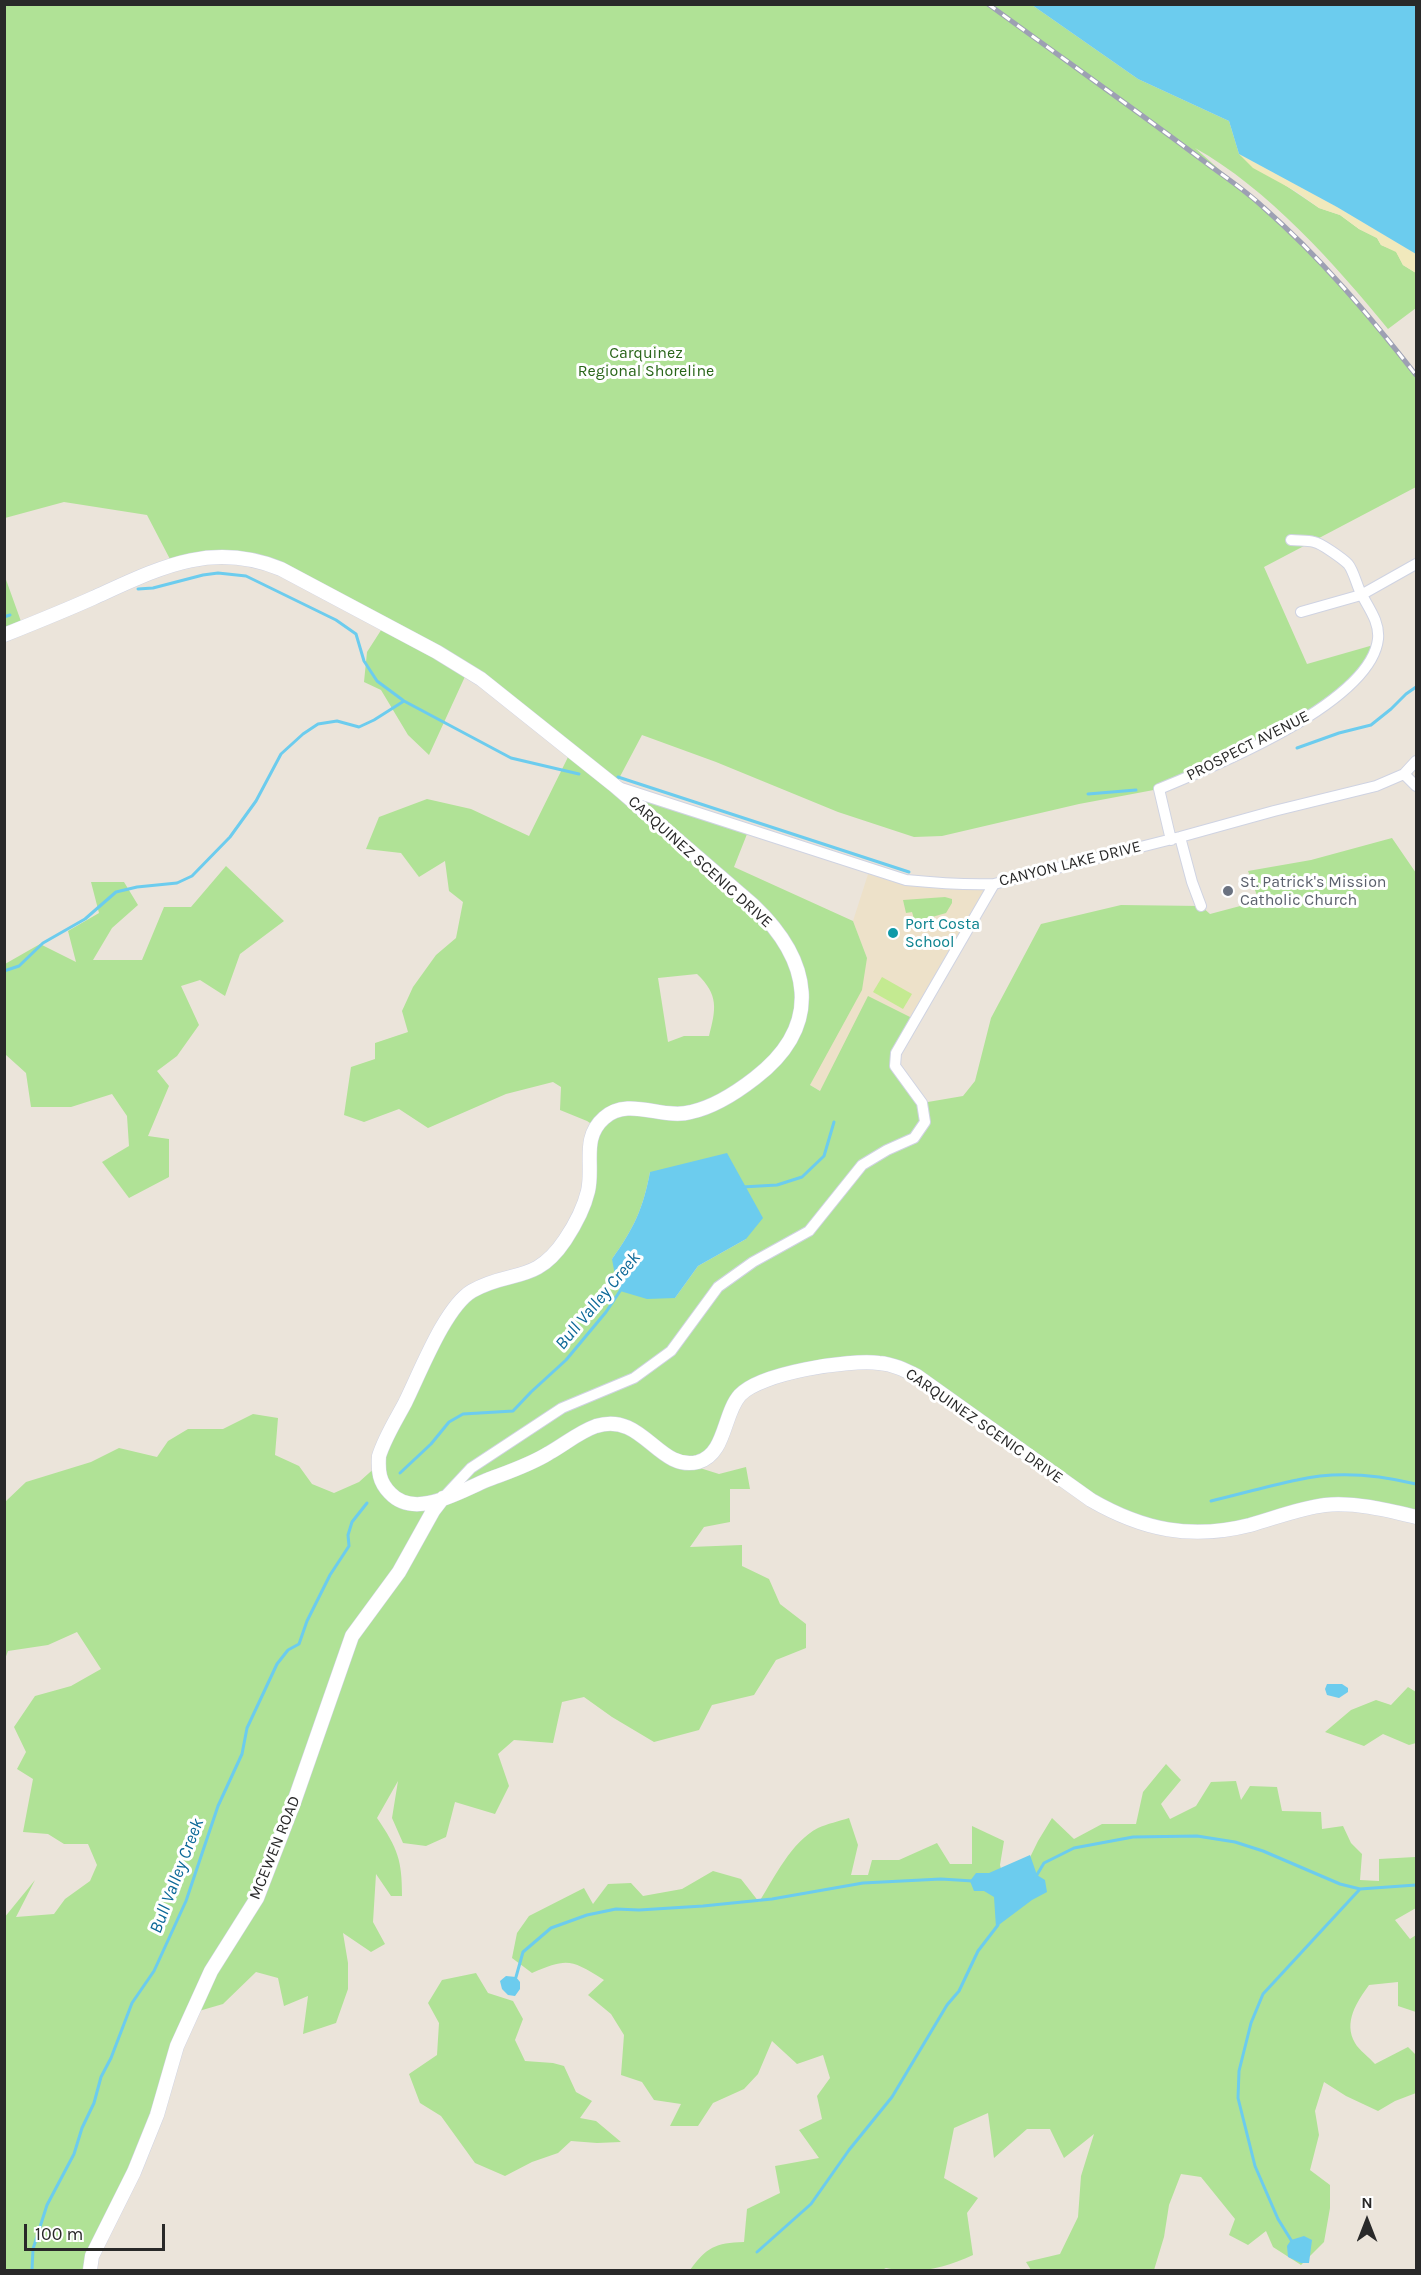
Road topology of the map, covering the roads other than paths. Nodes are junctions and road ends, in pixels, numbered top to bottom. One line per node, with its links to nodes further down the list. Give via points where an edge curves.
1 (1291, 540): 3 (street, PROSPECT AVENUE, via 1317,542 1348,564)
2 (1416, 564): 3 (street)
3 (1361, 595): 4 (street); 10 (street, PROSPECT AVENUE, via 1377,622 1379,638 1363,672 1324,707 1273,737 1159,789)
4 (1301, 612)
5 (4, 635): 8 (street, CARQUINEZ SCENIC DRIVE, via 172,563 212,556 250,559 300,578 468,670)
6 (1416, 760): 7 (street, CANYON LAKE DRIVE)
7 (1404, 774): 9 (street); 10 (street, CANYON LAKE DRIVE, via 1376,786)
8 (615, 786): 11 (street, CANYON LAKE DRIVE, via 906,880); 13 (street, CARQUINEZ SCENIC DRIVE, via 774,927 799,971 799,1017 788,1044 771,1065 712,1105 680,1114 625,1108 602,1119 589,1145 588,1192 579,1216 551,1258 532,1271 483,1286 458,1303 382,1447 378,1465 381,1482 400,1501 418,1504)
9 (1416, 786)
10 (1176, 838): 11 (street, CANYON LAKE DRIVE); 12 (street, PROSPECT AVENUE)
11 (994, 884): 13 (street, via 896,1053 895,1066 922,1103 925,1122 914,1138 862,1166 809,1231 718,1287 671,1351 634,1378 562,1408 471,1468)
12 (1201, 906)
13 (443, 1498): 14 (street, CARQUINEZ SCENIC DRIVE, via 538,1459 588,1429 605,1424 632,1428 671,1458 701,1461 716,1449 736,1400 757,1383 782,1374 867,1362 889,1365 917,1376 1091,1500 1146,1526 1187,1532 1216,1531 1327,1505 1368,1507); 15 (street, MCEWEN ROAD, via 399,1572 352,1636 257,1898 212,1971 177,2046 157,2115 92,2256)
14 (1416, 1516)
15 (90, 2271)

